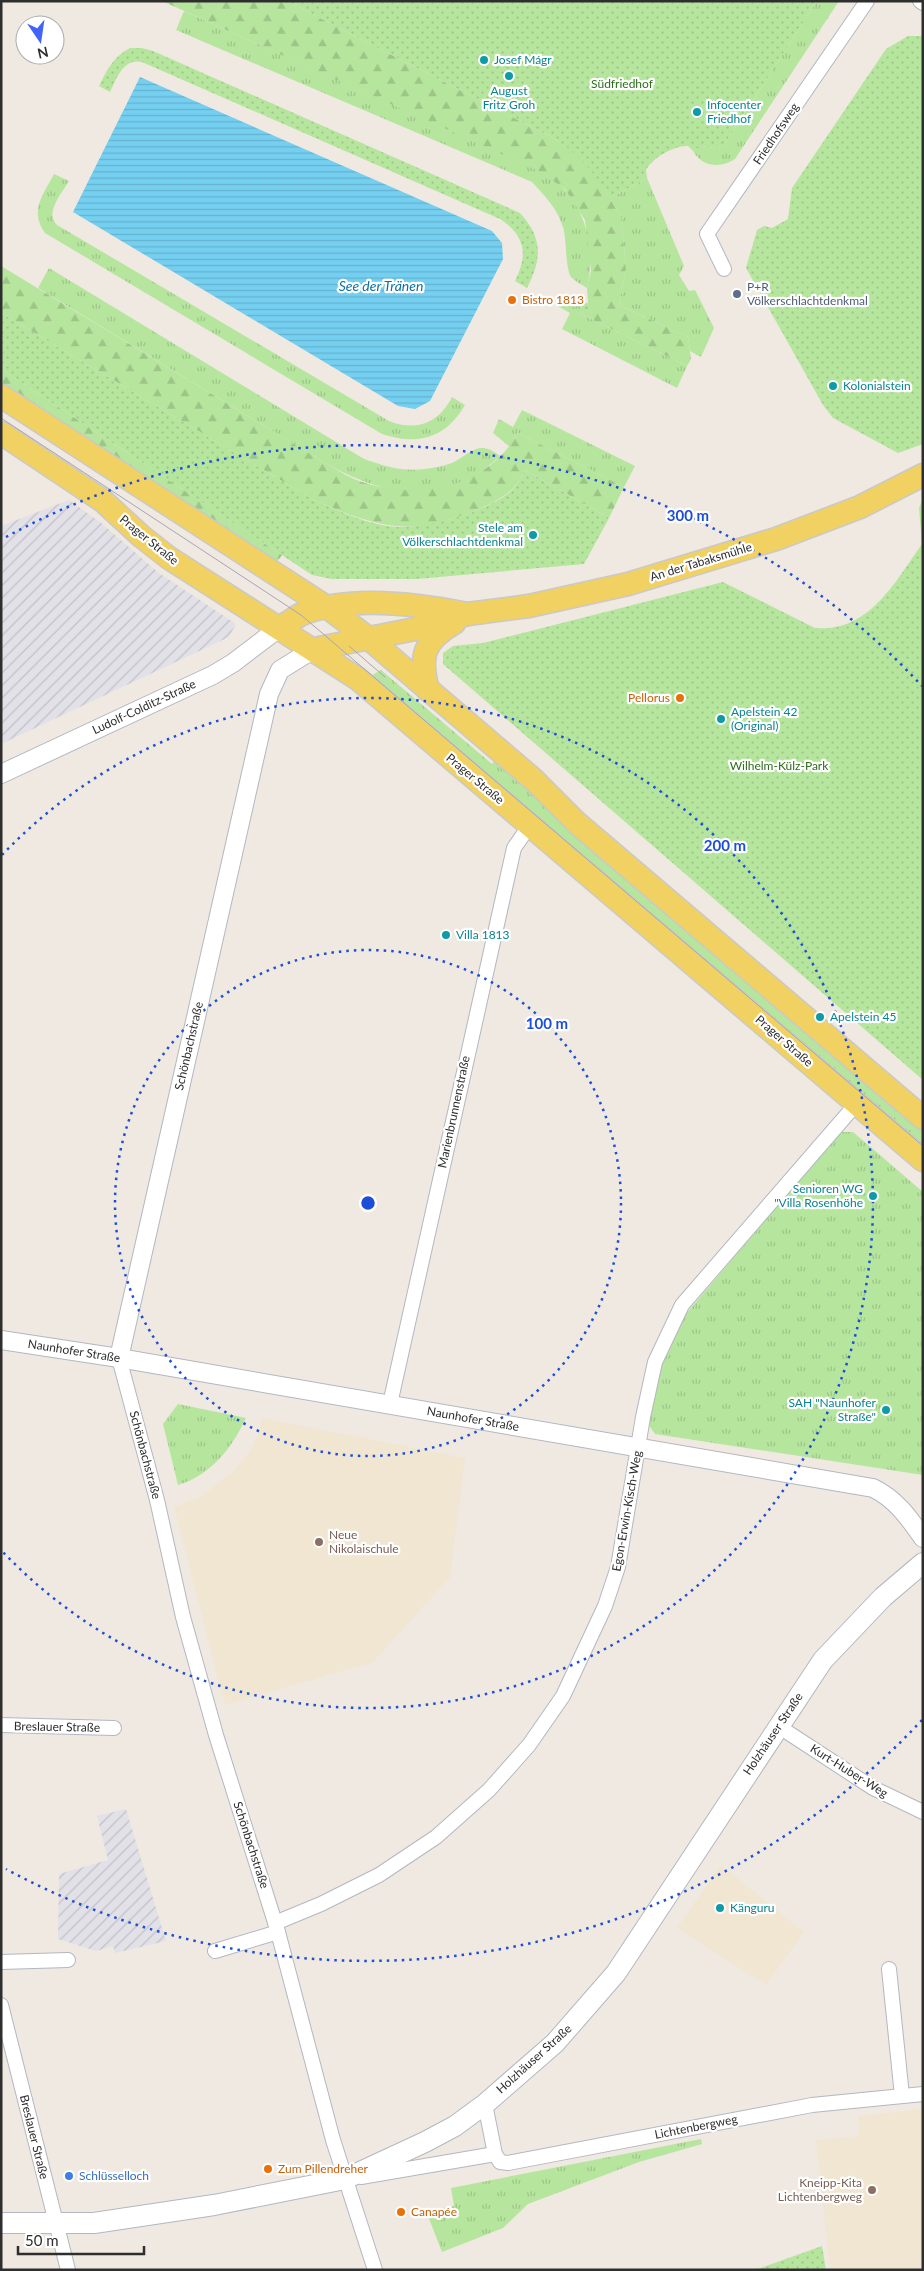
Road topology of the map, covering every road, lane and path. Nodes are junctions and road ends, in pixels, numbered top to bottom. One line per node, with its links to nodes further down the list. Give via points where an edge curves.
1 (867, 1): 2 (street, Friedhofsweg, via 707,234)
2 (724, 269)
3 (1, 396): 6 (main road)
4 (1, 433): 8 (main road, Prager Straße, via 103,501 169,558)
5 (923, 475): 7 (main road, An der Tabaksmühle, via 860,507 734,552 575,597)
6 (328, 608): 7 (main road, An der Tabaksmühle, via 414,604); 8 (main road, An der Tabaksmühle, via 301,615); 9 (main road)
7 (468, 614): 9 (main road, An der Tabaksmühle, via 415,629); 11 (main road, via 432,639 425,649 424,671)
8 (279, 628): 10 (main road, Prager Straße); 12 (street, Ludolf-Colditz-Straße, via 213,675)
9 (367, 637): 10 (main road, An der Tabaksmühle); 11 (main road)
10 (314, 649): 13 (main road, Prager Straße, via 358,679); 18 (street, Schönbachstraße, via 280,670 269,694)
11 (428, 690): 15 (main road, via 534,780 576,823)
12 (1, 774)
13 (530, 825): 14 (main road, Prager Straße); 19 (street, Marienbrunnenstraße, via 514,848)
14 (857, 1103): 16 (main road, Prager Straße); 20 (street, Egon-Erwin-Kisch-Weg, via 682,1306 655,1362)
15 (923, 1118)
16 (923, 1160)
17 (1, 1340): 18 (street, Naunhofer Straße)
18 (119, 1358): 19 (street, Naunhofer Straße); 27 (street, Schönbachstraße, via 157,1500 183,1617 216,1736)
19 (390, 1404): 20 (street, Naunhofer Straße)
20 (638, 1449): 21 (street, Naunhofer Straße, via 873,1488 897,1504); 27 (street, Egon-Erwin-Kisch-Weg, via 618,1567 605,1606 563,1696 529,1745 490,1790 436,1837 378,1875)
21 (923, 1538)
22 (923, 1563): 24 (main road, Holzhäuser Straße, via 877,1603 823,1660)
23 (1, 1725): 25 (street, Breslauer Straße)
24 (778, 1726): 26 (street, Kurt-Huber-Weg, via 873,1788); 35 (main road, Holzhäuser Straße, via 616,1973 555,2043)
25 (114, 1728)
26 (923, 1812)
27 (276, 1927): 28 (street, Egon-Erwin-Kisch-Weg); 37 (street, Schönbachstraße)
28 (214, 1951)
29 (68, 1960): 30 (street)
30 (1, 1962)
31 (889, 1968): 34 (street)
32 (1, 2005): 39 (street, Breslauer Straße)
33 (923, 2094): 34 (street, Lichtenbergweg)
34 (902, 2096): 36 (street, Lichtenbergweg, via 812,2105 508,2163 500,2162)
35 (485, 2104): 36 (street); 37 (main road, Holzhäuser Straße, via 425,2142)
36 (495, 2154): 37 (street)
37 (345, 2180): 39 (main road, Holzhäuser Straße, via 232,2202 94,2223); 41 (street, Schönbachstraße)
38 (1, 2223): 39 (main road, Holzhäuser Straße)
39 (56, 2223): 40 (street, Breslauer Straße)
40 (68, 2270)
41 (375, 2270)

